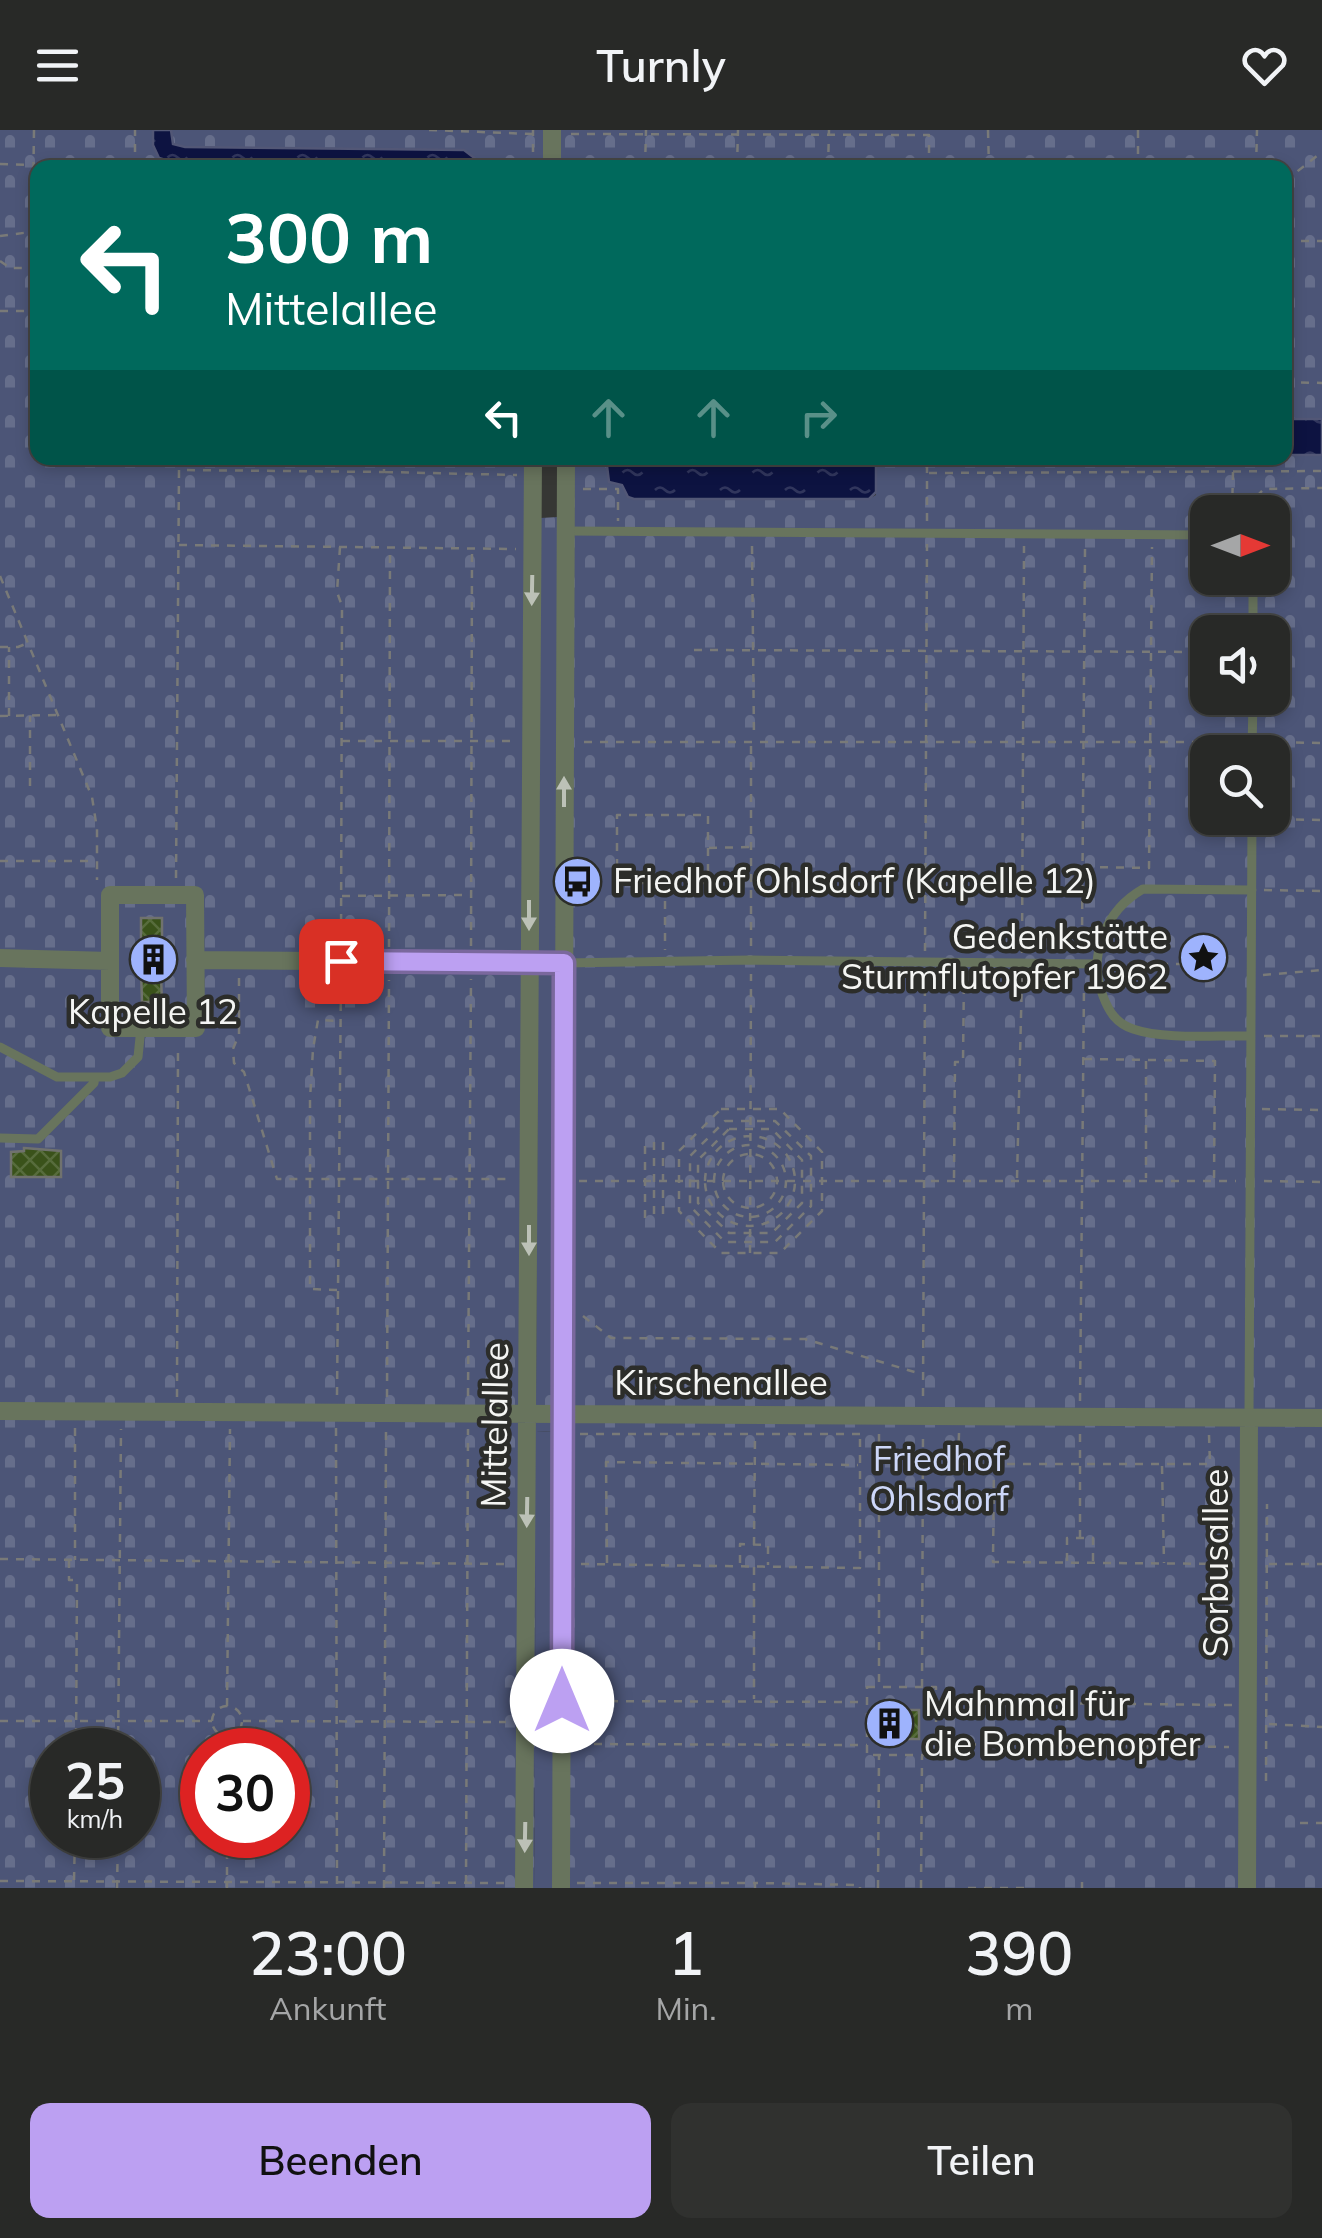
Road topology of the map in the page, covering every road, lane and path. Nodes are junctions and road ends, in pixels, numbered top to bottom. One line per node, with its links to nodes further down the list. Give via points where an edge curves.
1 (34, 130): 13 (path)
2 (135, 130): 14 (path)
3 (429, 130): 7 (path)
4 (988, 130): 21 (path)
5 (1138, 130): 22 (path)
6 (1257, 130): 23 (path)
7 (543, 132): 8 (path); 15 (path); 16 (street)
8 (646, 132): 9 (path); 17 (path)
9 (738, 132): 10 (path); 18 (path)
10 (829, 132): 11 (path); 19 (path)
11 (929, 132): 20 (path)
12 (1322, 152): 26 (path)
13 (34, 160)
14 (135, 160)
15 (535, 160)
16 (550, 160)
17 (645, 160)
18 (738, 160)
19 (828, 160)
20 (929, 160)
21 (989, 160)
22 (1138, 160)
23 (1256, 160)
24 (0, 164): 25 (path)
25 (30, 164)
26 (1292, 176)
27 (30, 231): 28 (path)
28 (0, 236)
29 (1292, 241): 30 (path)
30 (1322, 241)
31 (0, 261): 32 (path)
32 (30, 268)
33 (0, 311): 34 (path)
34 (30, 311)
35 (1292, 382): 36 (path)
36 (1322, 383)
37 (384, 465): 43 (path)
38 (566, 465): 49 (street, Mittelallee)
39 (927, 465): 44 (path)
40 (533, 466): 43 (path); 57 (street, Mittelallee)
41 (1233, 471): 42 (path); 44 (path); 47 (path)
42 (1322, 471)
43 (384, 472): 58 (path, via 179,470)
44 (927, 473): 51 (path)
45 (582, 489): 50 (path, via 618,490)
46 (1322, 489): 48 (path, via 1267,488)
47 (1232, 495)
48 (1259, 495)
49 (565, 531): 50 (lane); 57 (street); 82 (street, Mittelallee)
50 (618, 532): 54 (lane)
51 (927, 534): 52 (lane); 54 (lane); 68 (path)
52 (1024, 534): 53 (lane); 69 (path)
53 (1085, 534): 55 (lane); 70 (path)
54 (752, 535): 67 (path)
55 (1153, 535): 56 (lane); 71 (path)
56 (1190, 535)
57 (533, 540): 61 (path); 80 (street, Mittelallee, one-way to 80)
58 (179, 545): 59 (path); 102 (path)
59 (340, 547): 60 (path); 78 (path)
60 (390, 548): 61 (path); 79 (path)
61 (472, 548): 81 (path)
62 (0, 576): 63 (path)
63 (30, 642): 65 (path); 76 (path)
64 (0, 647): 65 (path)
65 (9, 647): 74 (path)
66 (694, 650): 67 (path)
67 (753, 650): 68 (path); 77 (path)
68 (926, 650): 69 (path); 85 (path)
69 (1024, 651): 70 (path); 86 (path)
70 (1084, 652): 71 (path); 83 (path)
71 (1151, 652): 72 (path); 84 (path)
72 (1190, 652)
73 (0, 716): 74 (path)
74 (8, 716): 75 (path)
75 (30, 716): 76 (path); 90 (path)
76 (60, 716): 97 (path, via 92,798)
77 (752, 740): 82 (path); 85 (path); 94 (path)
78 (342, 741): 79 (path); 105 (path)
79 (389, 741): 81 (path); 106 (path)
80 (530, 741): 81 (path); 116 (street, Mittelallee, one-way to 116)
81 (472, 742): 104 (path)
82 (565, 742): 118 (street, Mittelallee, one-way to 82)
83 (1083, 742): 84 (path); 86 (path); 98 (path)
84 (1150, 742): 88 (path); 98 (path, via 1149,868)
85 (926, 743): 86 (path); 117 (path)
86 (1023, 743): 120 (path)
87 (1322, 743): 89 (path)
88 (1190, 744)
89 (1290, 745)
90 (30, 786)
91 (1290, 819): 92 (path)
92 (1322, 820)
93 (1252, 835): 100 (lane)
94 (751, 847): 95 (path); 110 (path)
95 (708, 848): 99 (path, via 708,883); 99 (path, via 708,814 617,814 617,883)
96 (0, 860): 97 (path)
97 (97, 860): 103 (path, via 97,881)
98 (1083, 867): 121 (path, via 1082,936)
99 (666, 883): 115 (path)
100 (1252, 890): 101 (path); 121 (lane, via 1144,889 1114,914 1100,938); 124 (lane)
101 (1322, 890)
102 (176, 894): 103 (street); 108 (street, via 195,894)
103 (110, 895): 111 (street)
104 (470, 895): 106 (path); 114 (path)
105 (340, 896): 106 (path); 112 (path)
106 (389, 898): 113 (path)
107 (0, 958): 111 (street)
108 (195, 960): 109 (street); 127 (street, via 196,1028)
109 (239, 960): 112 (street); 146 (path, via 234,1064 244,1072 277,1179)
110 (750, 960): 115 (lane); 117 (lane); 135 (path)
111 (110, 961): 126 (street, via 110,1028)
112 (341, 961): 113 (street); 125 (path)
113 (389, 961): 114 (street); 148 (path)
114 (471, 961): 116 (street); 149 (path)
115 (666, 961): 118 (lane)
116 (529, 962): 118 (street); 150 (street, Mittelallee)
117 (925, 962): 119 (lane); 151 (path)
118 (564, 963): 155 (street, Mittelallee)
119 (964, 963): 120 (lane); 152 (path)
120 (1022, 964): 121 (lane); 153 (path)
121 (1096, 964): 122 (path); 128 (lane, via 1112,1016 1133,1029); 131 (path, via 1082,988)
122 (1225, 964)
123 (1322, 970): 124 (path)
124 (1251, 976): 128 (lane)
125 (341, 1021): 146 (path, via 318,1020 312,1049); 147 (path)
126 (141, 1028): 127 (street); 133 (lane, via 132,1066)
127 (178, 1028): 191 (path)
128 (1251, 1036): 129 (path); 134 (lane)
129 (1322, 1036)
130 (0, 1047): 133 (lane, via 58,1077)
131 (1082, 1059): 132 (path); 154 (path)
132 (1146, 1060): 172 (path); 173 (path, via 1215,1060)
133 (94, 1077): 139 (lane, via 38,1139)
134 (1250, 1109): 136 (path); 174 (lane)
135 (750, 1110): 137 (path); 159 (path, via 721,1110 679,1151); 171 (path, via 780,1110 822,1152)
136 (1322, 1110)
137 (750, 1120): 138 (path); 160 (path, via 726,1120 690,1156); 170 (path, via 776,1120 811,1156)
138 (750, 1129): 140 (path); 161 (path, via 729,1129 708,1149 698,1160); 169 (path, via 772,1129 802,1160)
139 (0, 1138)
140 (750, 1138): 144 (path); 162 (path, via 732,1138 707,1163); 168 (path, via 768,1138 794,1163)
141 (645, 1142): 156 (path)
142 (654, 1142): 157 (path)
143 (663, 1142): 158 (path)
144 (750, 1146): 145 (path); 163 (path, via 736,1146 716,1166); 167 (path, via 765,1146 786,1166)
145 (750, 1154): 164 (path, via 739,1154 724,1170); 165 (path); 166 (path, via 762,1154 777,1170)
146 (313, 1179): 147 (path); 185 (path, via 310,1289)
147 (340, 1179): 148 (path); 185 (path)
148 (389, 1179): 149 (path); 194 (path)
149 (469, 1179): 150 (path); 195 (path)
150 (529, 1179): 196 (street, Mittelallee, one-way to 196)
151 (924, 1180): 152 (path); 171 (path); 187 (path)
152 (954, 1180): 153 (path)
153 (1017, 1180): 154 (path)
154 (1080, 1180): 172 (path); 199 (path)
155 (563, 1181): 156 (path); 186 (street, Mittelallee)
156 (645, 1181): 157 (path); 178 (path)
157 (654, 1181): 158 (path); 179 (path)
158 (663, 1181): 159 (path); 180 (path)
159 (679, 1181): 160 (path); 184 (path, via 679,1211 706,1239 720,1253)
160 (690, 1181): 161 (path); 183 (path, via 690,1206 713,1230 725,1242)
161 (698, 1181): 162 (path); 182 (path, via 698,1202 718,1223 729,1233)
162 (707, 1181): 163 (path); 181 (path, via 707,1199 732,1225)
163 (716, 1181): 164 (path); 177 (path, via 716,1196 736,1216)
164 (724, 1181): 165 (path); 176 (path, via 724,1192 739,1208)
165 (750, 1181): 166 (path); 176 (path)
166 (777, 1181): 167 (path); 176 (path, via 777,1192 762,1208)
167 (786, 1181): 168 (path); 177 (path, via 785,1196 765,1216)
168 (794, 1181): 169 (path); 181 (path, via 794,1199 768,1225)
169 (802, 1181): 170 (path); 182 (path, via 802,1203 772,1233)
170 (811, 1181): 171 (path); 183 (path, via 811,1206 775,1242)
171 (822, 1181): 184 (path, via 822,1211 780,1253)
172 (1146, 1181): 173 (path)
173 (1214, 1181): 174 (path)
174 (1250, 1182): 175 (path); 201 (lane)
175 (1322, 1182)
176 (750, 1208): 177 (path)
177 (750, 1216): 181 (path)
178 (645, 1218)
179 (654, 1218)
180 (663, 1218)
181 (750, 1225): 182 (path)
182 (750, 1233): 183 (path)
183 (750, 1242): 184 (path)
184 (750, 1253)
185 (339, 1290): 193 (path)
186 (563, 1311): 187 (path, via 577,1311 610,1338 806,1339); 203 (street, Mittelallee)
187 (923, 1374): 197 (path)
188 (0, 1412): 189 (street, Kirschenallee)
189 (74, 1412): 190 (street, Kirschenallee); 216 (path)
190 (121, 1412): 191 (street, Kirschenallee); 217 (path)
191 (178, 1412): 192 (street, Kirschenallee)
192 (230, 1413): 193 (street, Kirschenallee); 218 (path)
193 (336, 1413): 194 (street, Kirschenallee); 219 (path)
194 (386, 1414): 195 (street, Kirschenallee); 220 (path)
195 (468, 1414): 196 (street, Kirschenallee); 221 (path)
196 (528, 1414): 203 (street, Kirschenallee); 225 (street, Mittelallee, one-way to 225)
197 (923, 1416): 198 (street, Kirschenallee); 203 (street, Kirschenallee); 234 (path)
198 (960, 1416): 199 (street, Kirschenallee); 207 (path, via 958,1464)
199 (1080, 1417): 200 (street, Kirschenallee); 208 (path)
200 (1209, 1418): 201 (street, Kirschenallee); 210 (path, via 1210,1464)
201 (1249, 1418): 202 (street, Kirschenallee); 227 (street, Sorbusallee)
202 (1322, 1418)
203 (562, 1424): 204 (path); 226 (street, Mittelallee)
204 (754, 1434): 205 (path); 206 (path)
205 (860, 1434): 209 (path); 233 (path, via 879,1434)
206 (754, 1464): 209 (path); 213 (path); 229 (path, via 606,1462)
207 (994, 1464): 208 (path); 222 (path, via 994,1562)
208 (1080, 1464): 210 (path); 212 (path)
209 (860, 1465): 232 (path, via 860,1568)
210 (1162, 1465): 224 (path)
211 (1267, 1491): 227 (path)
212 (1080, 1538): 222 (path, via 1067,1538); 223 (path, via 1093,1538)
213 (754, 1544): 230 (path, via 740,1544); 232 (path, via 768,1545)
214 (0, 1559): 215 (path)
215 (69, 1560): 216 (path); 242 (path, via 69,1580 77,1580)
216 (75, 1560): 217 (path)
217 (121, 1560): 218 (path); 243 (path)
218 (229, 1561): 219 (path); 240 (path)
219 (334, 1562): 220 (path); 246 (path)
220 (386, 1562): 221 (path); 247 (path)
221 (468, 1563): 225 (path); 248 (path)
222 (1067, 1563): 223 (path)
223 (1093, 1563): 224 (path)
224 (1164, 1563): 227 (path)
225 (526, 1564): 249 (street, Mittelallee)
226 (562, 1564): 229 (path); 235 (street, Mittelallee)
227 (1258, 1564): 228 (path); 239 (street, Sorbusallee); 250 (path)
228 (1322, 1564)
229 (607, 1565): 230 (path)
230 (740, 1566): 231 (path)
231 (754, 1566): 232 (path); 236 (path)
232 (768, 1566)
233 (879, 1687): 234 (path); 237 (path, via 867,1687)
234 (922, 1687): 238 (path, via 936,1687)
235 (562, 1701): 236 (path); 256 (street, Mittelallee)
236 (754, 1702): 237 (path)
237 (867, 1702): 258 (path)
238 (936, 1702): 239 (path); 257 (path)
239 (1248, 1705): 289 (street, Sorbusallee)
240 (227, 1706): 244 (path); 245 (path)
241 (0, 1721): 242 (path)
242 (76, 1721): 243 (path); 252 (path)
243 (118, 1721): 245 (path); 253 (path)
244 (242, 1721): 246 (path); 255 (path)
245 (212, 1722): 254 (path)
246 (337, 1722): 247 (path); 272 (path)
247 (386, 1722): 248 (path); 275 (path)
248 (468, 1722): 249 (path); 273 (path)
249 (526, 1722): 277 (street, Mittelallee, one-way to 277)
250 (1266, 1724): 251 (path); 262 (path)
251 (1322, 1726)
252 (76, 1728)
253 (118, 1728)
254 (214, 1728)
255 (240, 1728)
256 (562, 1744): 258 (path); 278 (street, Mittelallee)
257 (936, 1744): 259 (path); 261 (path, via 936,1755)
258 (867, 1745): 260 (path, via 867,1755)
259 (1231, 1747)
260 (879, 1755): 261 (path); 284 (path)
261 (922, 1755): 285 (path)
262 (1266, 1797)
263 (1300, 1822): 264 (path)
264 (1322, 1822)
265 (74, 1858): 269 (path)
266 (118, 1858): 270 (path)
267 (227, 1858): 271 (path)
268 (0, 1881): 269 (path)
269 (74, 1881): 270 (path)
270 (117, 1882): 271 (path); 280 (path)
271 (227, 1882): 272 (path); 281 (path)
272 (336, 1882): 275 (path); 282 (path)
273 (466, 1882): 276 (path); 277 (path)
274 (1082, 1882): 288 (path)
275 (384, 1885): 276 (path)
276 (425, 1885)
277 (524, 1885)
278 (562, 1885): 279 (path)
279 (755, 1886): 283 (path)
280 (117, 1888)
281 (227, 1888)
282 (336, 1888)
283 (860, 1888)
284 (878, 1888)
285 (921, 1888)
286 (968, 1888): 287 (path)
287 (1024, 1888)
288 (1082, 1888)
289 (1247, 1888)

